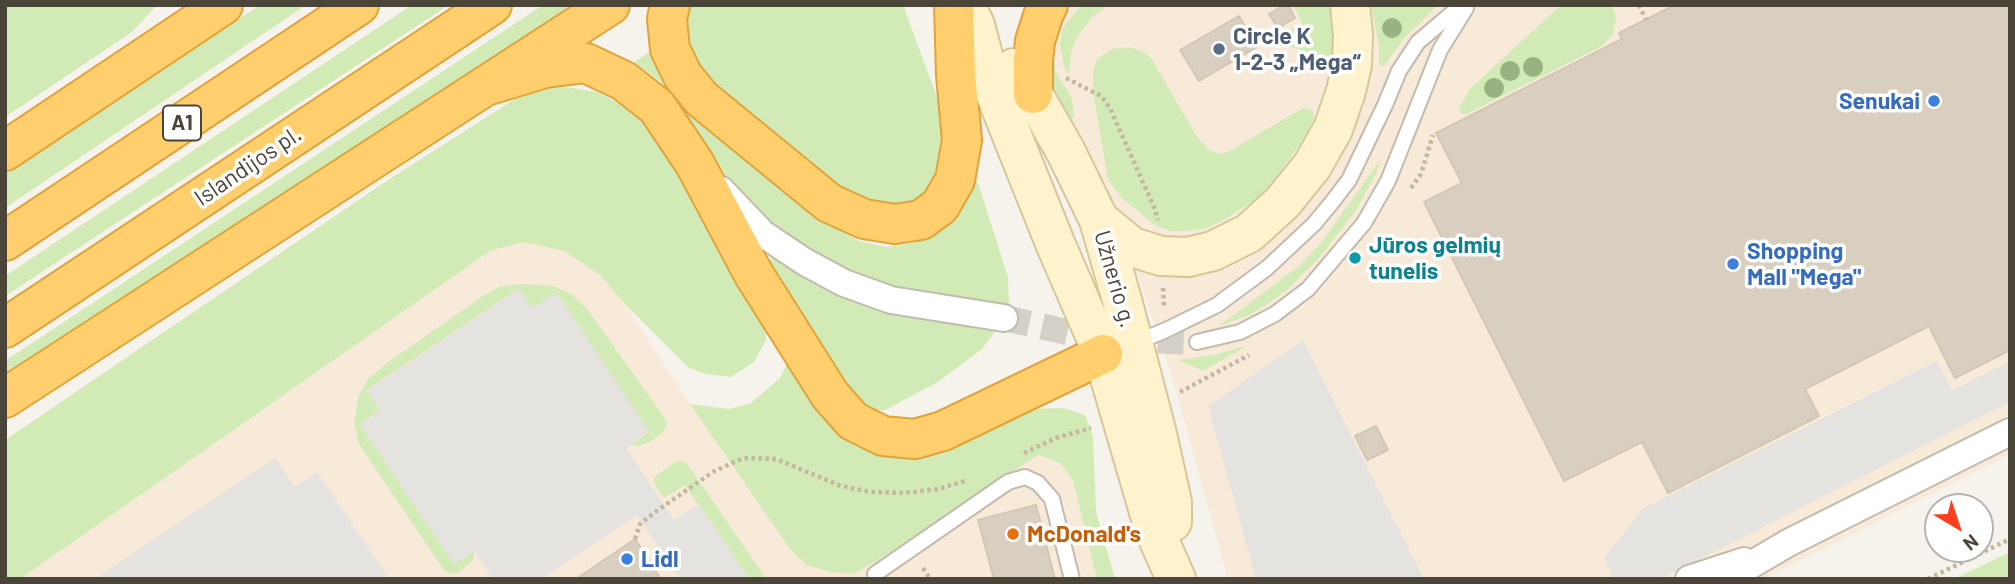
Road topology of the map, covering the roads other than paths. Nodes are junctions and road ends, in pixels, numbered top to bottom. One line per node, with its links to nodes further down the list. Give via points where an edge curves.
1 (182, 5): 12 (highway, via 176,18)
2 (223, 5): 12 (highway)
3 (359, 5): 18 (highway, A1)
4 (492, 5): 20 (highway, Islandijos pl.)
5 (610, 5): 13 (highway)
6 (670, 5): 11 (highway, via 670,49 683,76 702,99 829,203 864,219 895,224 920,220 940,206 955,180 962,140 956,75)
7 (1048, 5): 14 (highway, via 1035,41)
8 (1350, 5): 17 (main road, via 1352,65 1333,129 1312,166 1283,202 1249,233 1213,251 1188,257 1161,256 1132,247)
9 (1462, 5): 22 (lane, via 1418,42 1399,71 1349,180 1314,224 1217,304)
10 (1468, 5): 21 (lane, via 1440,50 1388,181 1364,223 1308,289 1275,314 1240,332)
11 (965, 12): 14 (main road, Užnerio g.); 22 (main road, Užnerio g., via 1055,243)
12 (133, 65): 15 (highway)
13 (486, 86): 16 (highway, via 545,68 586,63 624,81 657,107); 23 (highway)
14 (1033, 94): 17 (main road, Užnerio g.)
15 (5, 151)
16 (695, 163): 19 (street, via 763,234 844,283 891,300); 22 (highway, via 753,273 830,395 853,421 883,436 915,439 943,431)
17 (1099, 219): 22 (main road, Užnerio g.)
18 (5, 241)
19 (1004, 318)
20 (5, 328)
21 (1197, 342)
22 (1118, 349): 27 (main road, Užnerio g., via 1154,529)
23 (5, 398)
24 (2010, 432): 25 (street)
25 (1772, 552): 29 (street); 30 (street)
26 (875, 574): 28 (lane, via 1008,482 1026,477 1052,499)
27 (1173, 575)
28 (1072, 579)
29 (1689, 579)
30 (1727, 579)

